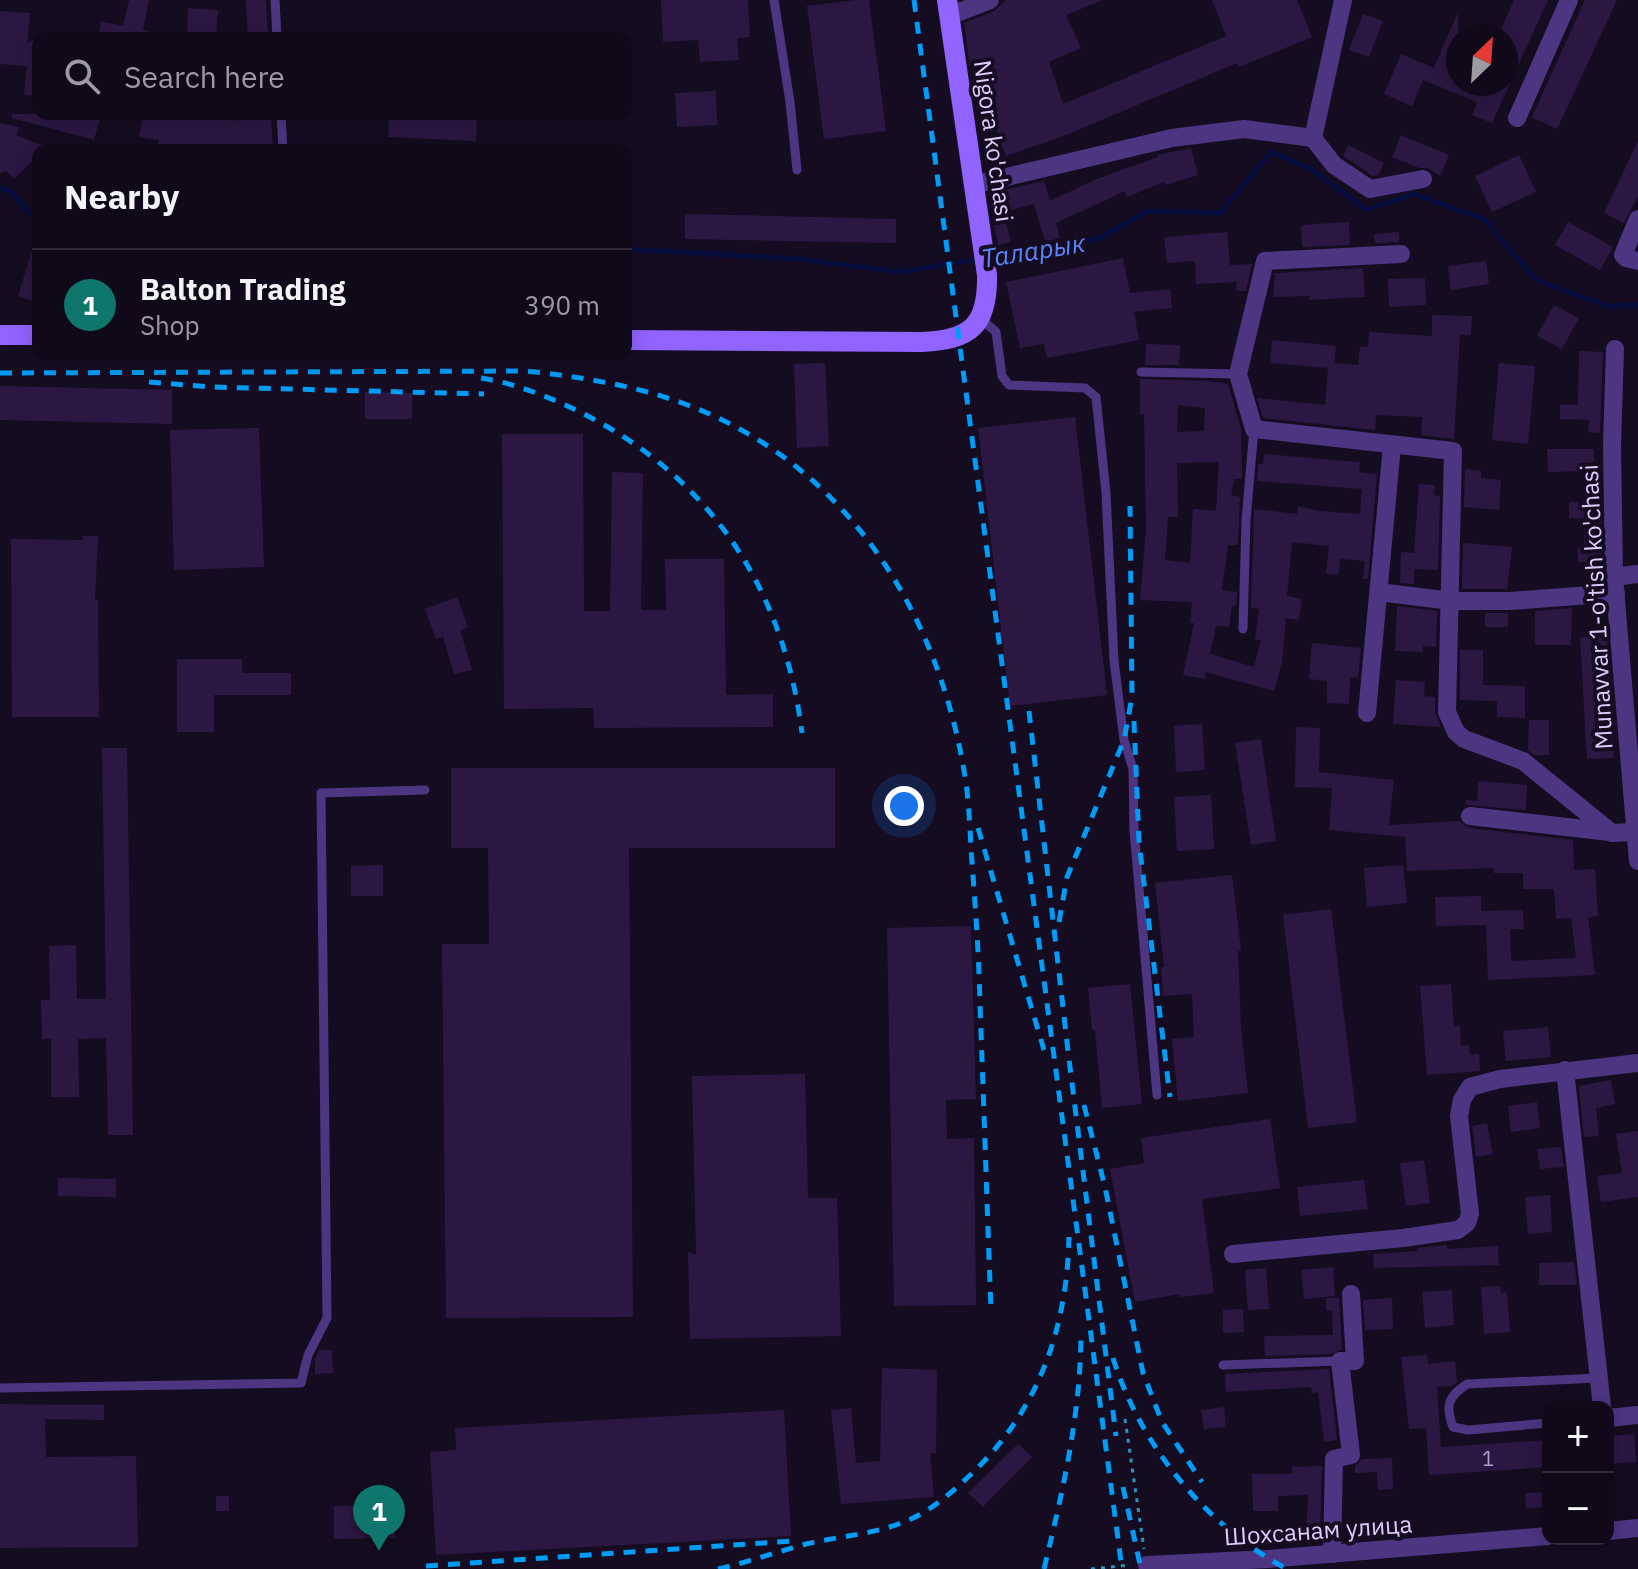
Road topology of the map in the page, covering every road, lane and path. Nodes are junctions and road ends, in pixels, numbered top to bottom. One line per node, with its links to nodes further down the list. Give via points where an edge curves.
1 (275, 0): 7 (lane)
2 (774, 0): 12 (lane)
3 (990, 0): 6 (street)
4 (1343, 0): 10 (street)
5 (1569, 0): 8 (street)
6 (948, 8): 14 (street, Nigora ko'chasi)
7 (277, 32)
8 (1517, 118)
9 (281, 120): 11 (lane)
10 (1313, 138): 13 (street, via 1334,165 1370,189); 14 (street, via 1244,129 1172,138)
11 (283, 144)
12 (797, 170)
13 (1423, 179)
14 (973, 185): 18 (street, Nigora ko'chasi, via 987,275)
15 (1638, 219): 17 (street, via 1623,255)
16 (1401, 254): 24 (street, via 1267,260)
17 (1638, 261)
18 (980, 318): 21 (street, via 959,337 922,342); 40 (lane, via 996,332 1002,376 1009,385 1085,388 1096,397 1114,661 1133,769)
19 (0, 335): 20 (street)
20 (32, 335)
21 (632, 340)
22 (1615, 349): 28 (street, Munavvar 1-o'tish ko'chasi)
23 (1141, 372): 24 (lane)
24 (1238, 374): 25 (street)
25 (1254, 429): 26 (street); 31 (lane)
26 (1392, 446): 29 (street); 30 (street, via 1453,451)
27 (1638, 574): 28 (street)
28 (1615, 585): 30 (street, via 1511,601); 35 (street, Munavvar 1-o'tish ko'chasi)
29 (1379, 592): 30 (street); 32 (street)
30 (1451, 601): 36 (street, via 1447,712 1456,732 1523,761)
31 (1243, 629)
32 (1367, 713)
33 (425, 790): 46 (lane, via 321,793 327,1318 301,1383)
34 (1470, 816): 36 (street)
35 (1634, 832): 36 (street); 37 (street, Munavvar 1-o'tish ko'chasi)
36 (1612, 833)
37 (1638, 861)
38 (1638, 1063): 39 (street)
39 (1565, 1070): 41 (street, via 1470,1087 1459,1116 1470,1214 1458,1230); 45 (street)
40 (1157, 1095)
41 (1233, 1254)
42 (1351, 1294): 43 (street, via 1355,1361)
43 (1340, 1361): 44 (lane); 55 (street, via 1351,1455 1334,1459)
44 (1223, 1365)
45 (1598, 1378): 47 (street); 51 (lane, via 1467,1384 1450,1396 1447,1410 1453,1427)
46 (0, 1388)
47 (1601, 1401)
48 (1638, 1415): 49 (street)
49 (1614, 1417)
50 (1125, 1419): 56 (path)
51 (1542, 1424)
52 (1638, 1528): 53 (street)
53 (1614, 1530)
54 (1542, 1536): 55 (street, Шохсанам улица)
55 (1332, 1554): 57 (street, Шохсанам улица)
56 (1147, 1565): 57 (street, Шохсанам улица); 58 (path)
57 (1176, 1566)
58 (1091, 1569)

